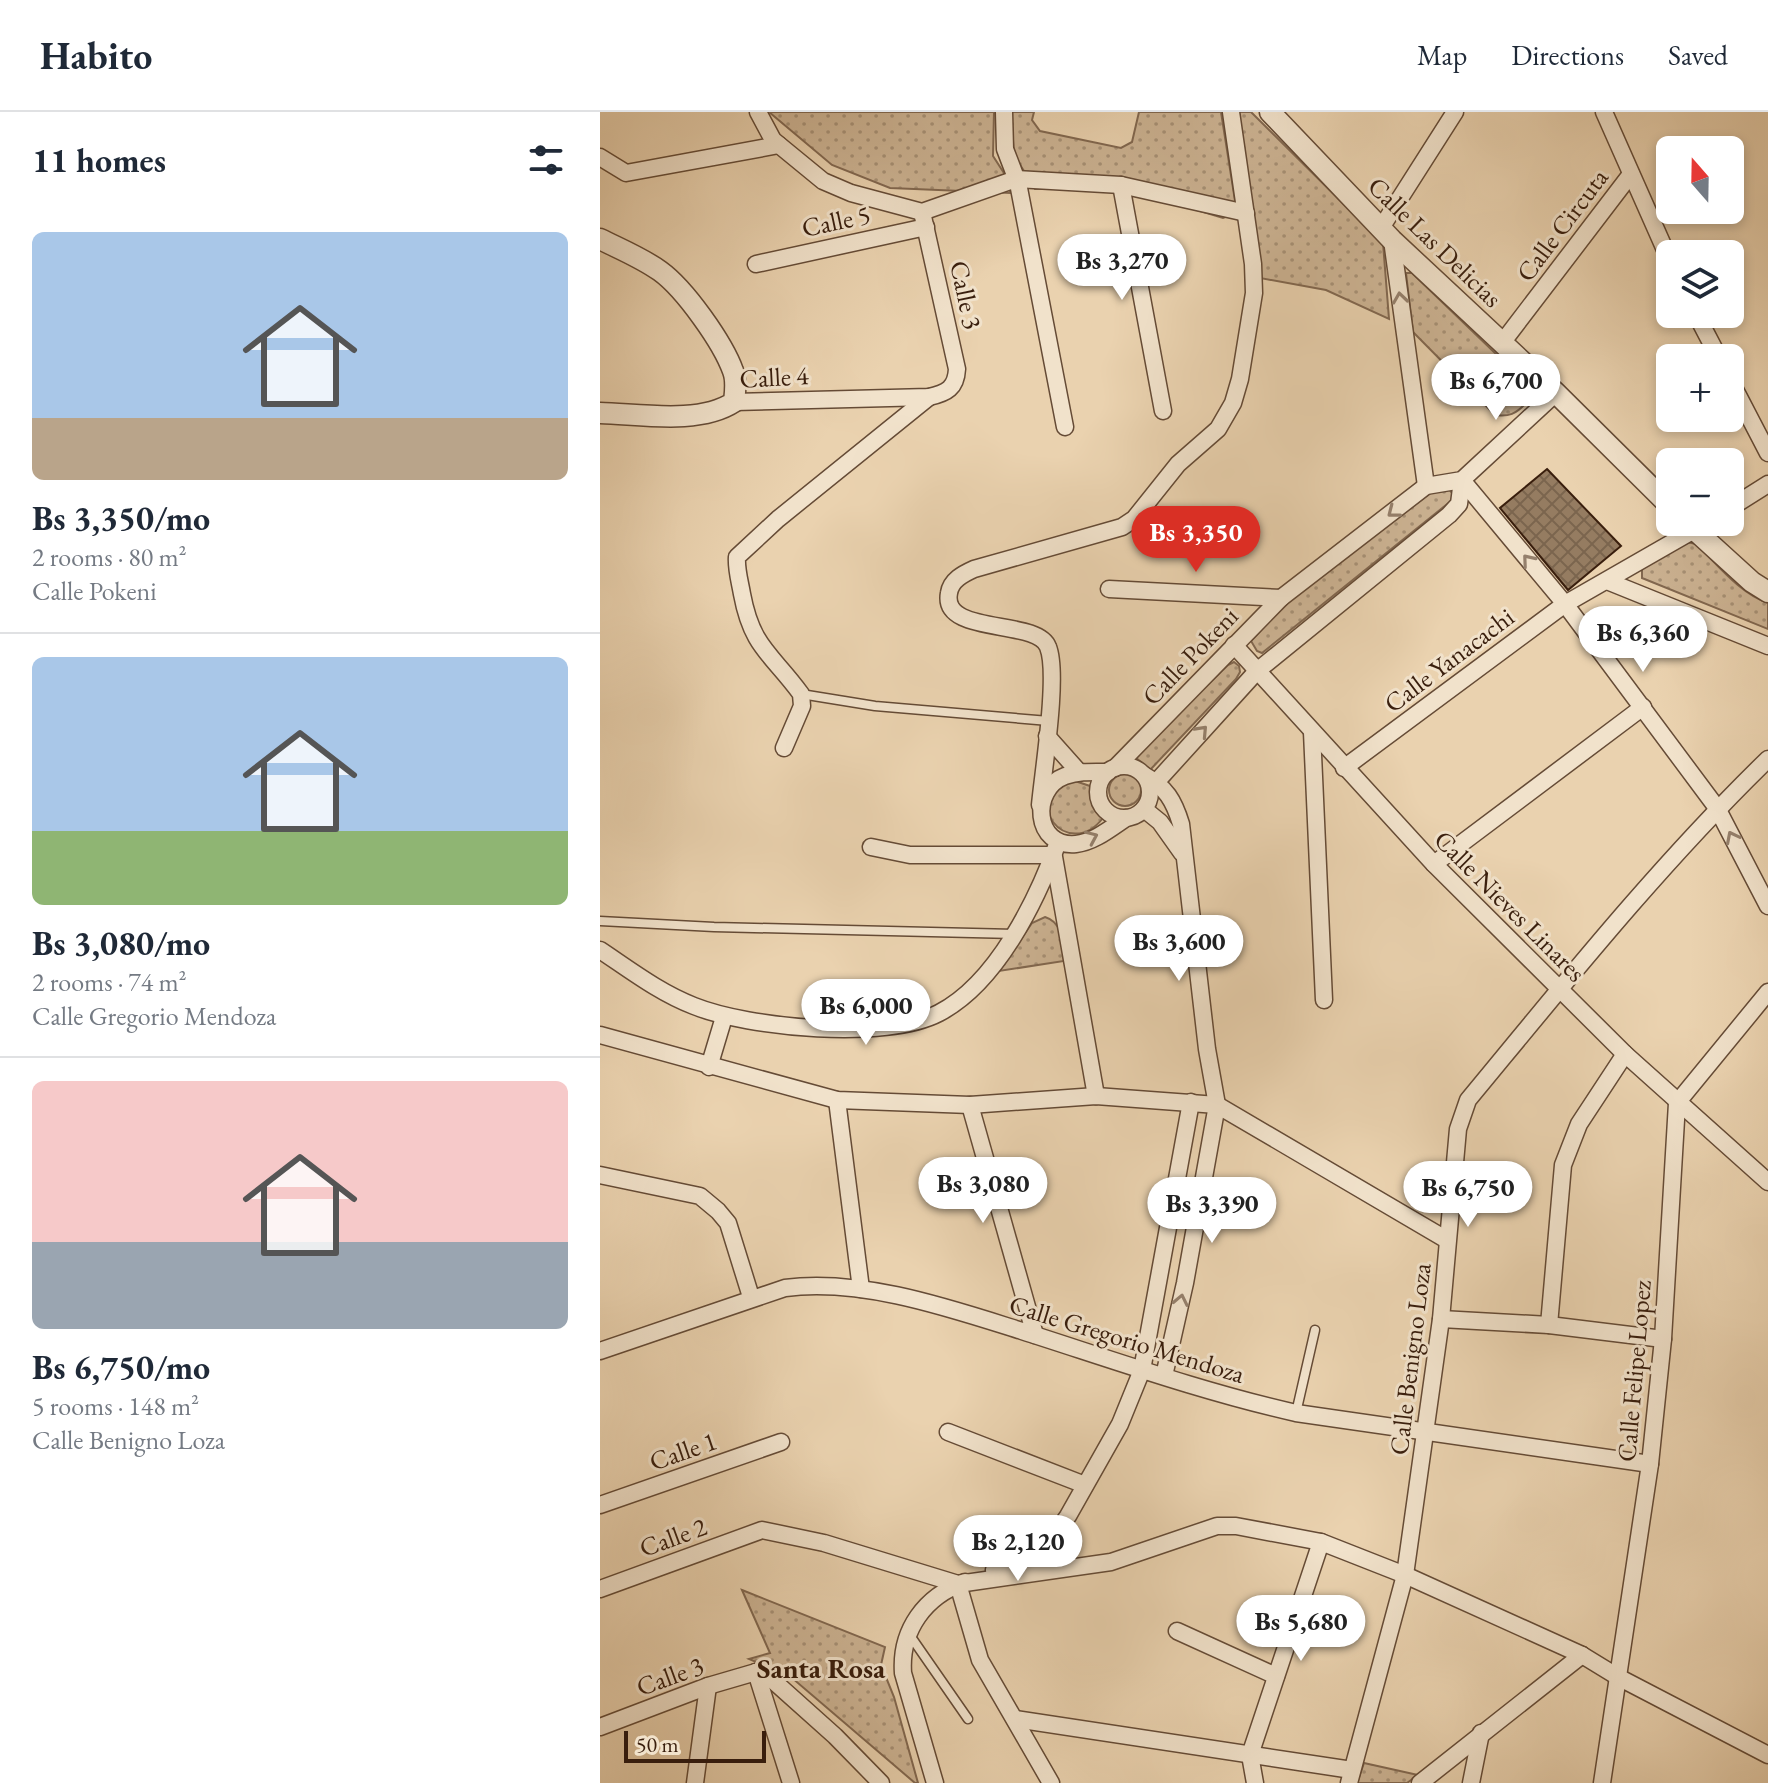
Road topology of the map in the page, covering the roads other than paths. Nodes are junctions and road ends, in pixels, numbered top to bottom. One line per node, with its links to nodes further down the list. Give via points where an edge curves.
1 (758, 112): 7 (street)
2 (1004, 112): 10 (street, via 1005,149)
3 (1231, 112): 12 (street)
4 (1270, 112): 14 (street, Calle Las Delicias)
5 (1455, 112): 14 (street)
6 (1604, 112): 9 (street)
7 (779, 145): 8 (street, via 626,173); 13 (street, via 823,181)
8 (600, 157)
9 (1631, 174): 16 (street); 18 (street, Calle Circuta)
10 (1016, 179): 11 (street); 13 (street, Calle 5); 26 (street)
11 (1121, 185): 12 (street); 24 (street)
12 (1246, 213): 45 (street, via 1254,293 1240,379 1218,429 1178,464 1122,527 974,569 953,583 949,593 949,602 966,619 1028,632 1048,645)
13 (924, 220): 17 (street, Calle 5); 19 (street, Calle 3, via 957,369)
14 (1386, 234): 18 (street, Calle Las Delicias); 30 (street, one-way to 14)
15 (600, 239): 22 (street, via 660,271 698,310 733,371)
16 (1661, 240)
17 (756, 264)
18 (1502, 343): 20 (street, Calle Las Delicias)
19 (952, 388): 21 (street, Calle 4)
20 (1556, 393): 28 (street); 31 (street, Calle Las Delicias)
21 (929, 397): 22 (street, Calle 4); 43 (street, via 737,557 751,628 769,659)
22 (734, 402): 25 (street, Calle 4, via 696,416)
23 (1744, 407): 27 (street)
24 (1163, 411)
25 (600, 413)
26 (1065, 427)
27 (1768, 453)
28 (1462, 480): 30 (street, Calle Pokeni); 39 (street, one-way to 28); 42 (street, via 1459,504 1449,515)
29 (1768, 484): 32 (street)
30 (1426, 486): 38 (street, Calle Pokeni, one-way to 38)
31 (1656, 492)
32 (1744, 499)
33 (1679, 536): 35 (street, Calle Yanacachi)
34 (1707, 536): 37 (street)
35 (1607, 581): 39 (street, Calle Yanacachi); 41 (street)
36 (1109, 589): 38 (street)
37 (1768, 592)
38 (1281, 598): 40 (street, Calle Pokeni)
39 (1565, 604): 44 (street); 49 (street, Calle Yanacachi)
40 (1234, 645): 42 (street, Calle Nieves Linares); 50 (street, Calle Pokeni)
41 (1768, 646)
42 (1257, 671): 46 (street, Calle Nieves Linares); 52 (street, one-way to 42)
43 (801, 694): 45 (lane); 47 (street, via 802,706)
44 (1643, 707): 54 (street); 60 (street)
45 (1048, 728): 51 (street); 53 (street)
46 (1312, 732): 49 (street, Calle Nieves Linares); 67 (street)
47 (784, 748)
48 (1768, 759): 54 (street, Calle Benigno Loza)
49 (1344, 768): 60 (street, Calle Nieves Linares)
50 (1112, 770): 51 (street); 52 (street, via 1131,767); 56 (street, via 1100,782 1099,800 1109,814)
51 (1079, 772): 53 (street, via 1052,783)
52 (1150, 782): 55 (street); 59 (street, via 1175,803)
53 (1040, 805): 58 (street, via 1044,828)
54 (1717, 808): 61 (street, one-way to 54); 65 (street, Calle Benigno Loza)
55 (1144, 809): 56 (street); 59 (street)
56 (1126, 818): 58 (street, one-way to 56, via 1085,841)
57 (871, 847): 58 (street, via 910,855)
58 (1056, 848): 63 (street); 72 (street)
59 (1183, 855): 77 (street)
60 (1434, 864): 65 (street, Calle Nieves Linares)
61 (1768, 906)
62 (600, 921): 63 (lane)
63 (1015, 934): 68 (street, via 962,998 937,1014 876,1027 835,1028)
64 (600, 950): 68 (street, via 691,1005)
65 (1559, 990): 70 (street, Calle Nieves Linares); 80 (street, Calle Benigno Loza, via 1468,1100 1458,1129)
66 (1768, 992): 75 (street)
67 (1324, 1000)
68 (724, 1017): 71 (street)
69 (600, 1035): 71 (street)
70 (1625, 1054): 75 (street, Calle Nieves Linares); 84 (street, via 1579,1124 1563,1165)
71 (709, 1067): 73 (street)
72 (1096, 1096): 74 (street); 76 (street)
73 (837, 1100): 76 (street); 81 (street)
74 (1191, 1102): 77 (street); 89 (street)
75 (1677, 1103): 79 (street, Calle Nieves Linares); 87 (street, Calle Felipe Lopez)
76 (970, 1105): 86 (street)
77 (1217, 1105): 80 (street); 90 (street, one-way to 77)
78 (600, 1175): 82 (street, via 700,1196 728,1223)
79 (1768, 1182)
80 (1447, 1240): 83 (street, Calle Benigno Loza)
81 (861, 1289): 82 (street, Calle Gregorio Mendoza, via 805,1285); 86 (street, Calle Gregorio Mendoza, via 955,1309)
82 (751, 1297): 88 (street, Calle Gregorio Mendoza)
83 (1441, 1319): 84 (street); 93 (street, Calle Benigno Loza)
84 (1549, 1325): 87 (street)
85 (1315, 1330): 91 (lane)
86 (1035, 1335): 89 (street, Calle Gregorio Mendoza)
87 (1663, 1339): 95 (street, Calle Felipe Lopez)
88 (600, 1351)
89 (1142, 1370): 90 (street, Calle Gregorio Mendoza); 96 (street, via 1120,1424)
90 (1164, 1376): 91 (street, Calle Gregorio Mendoza)
91 (1296, 1413): 93 (street, Calle Gregorio Mendoza)
92 (948, 1432): 96 (street)
93 (1426, 1434): 95 (street, Calle Gregorio Mendoza); 99 (street, Calle Benigno Loza)
94 (781, 1442): 97 (street, Calle 1)
95 (1650, 1464): 107 (street, Calle Felipe Lopez)
96 (1085, 1485): 100 (street, via 1039,1551)
97 (600, 1505)
98 (1321, 1542): 99 (street); 100 (street, via 1217,1526 1111,1562); 106 (street)
99 (1405, 1575): 104 (street); 115 (street, Calle Benigno Loza)
100 (958, 1584): 101 (street, Calle 2, via 762,1530); 103 (street, via 928,1603); 110 (street, via 980,1660)
101 (600, 1589)
102 (1177, 1631): 106 (street)
103 (908, 1633): 109 (lane); 119 (street, via 903,1673)
104 (1582, 1655): 107 (street); 112 (street)
105 (756, 1672): 108 (street, Calle 3); 117 (street); 118 (street, via 768,1676)
106 (1276, 1676): 113 (street)
107 (1618, 1677): 114 (street); 124 (street, Calle Felipe Lopez)
108 (708, 1686): 111 (street, Calle 3); 116 (street)
109 (968, 1719)
110 (1015, 1719): 113 (street); 120 (street)
111 (600, 1727)
112 (1481, 1733): 122 (street); 123 (street)
113 (1250, 1755): 115 (street); 121 (street)
114 (1768, 1755)
115 (1351, 1776)
116 (695, 1783)
117 (791, 1783)
118 (881, 1783)
119 (935, 1783)
120 (1051, 1783)
121 (1255, 1783)
122 (1420, 1783)
123 (1471, 1783)
124 (1602, 1783)

